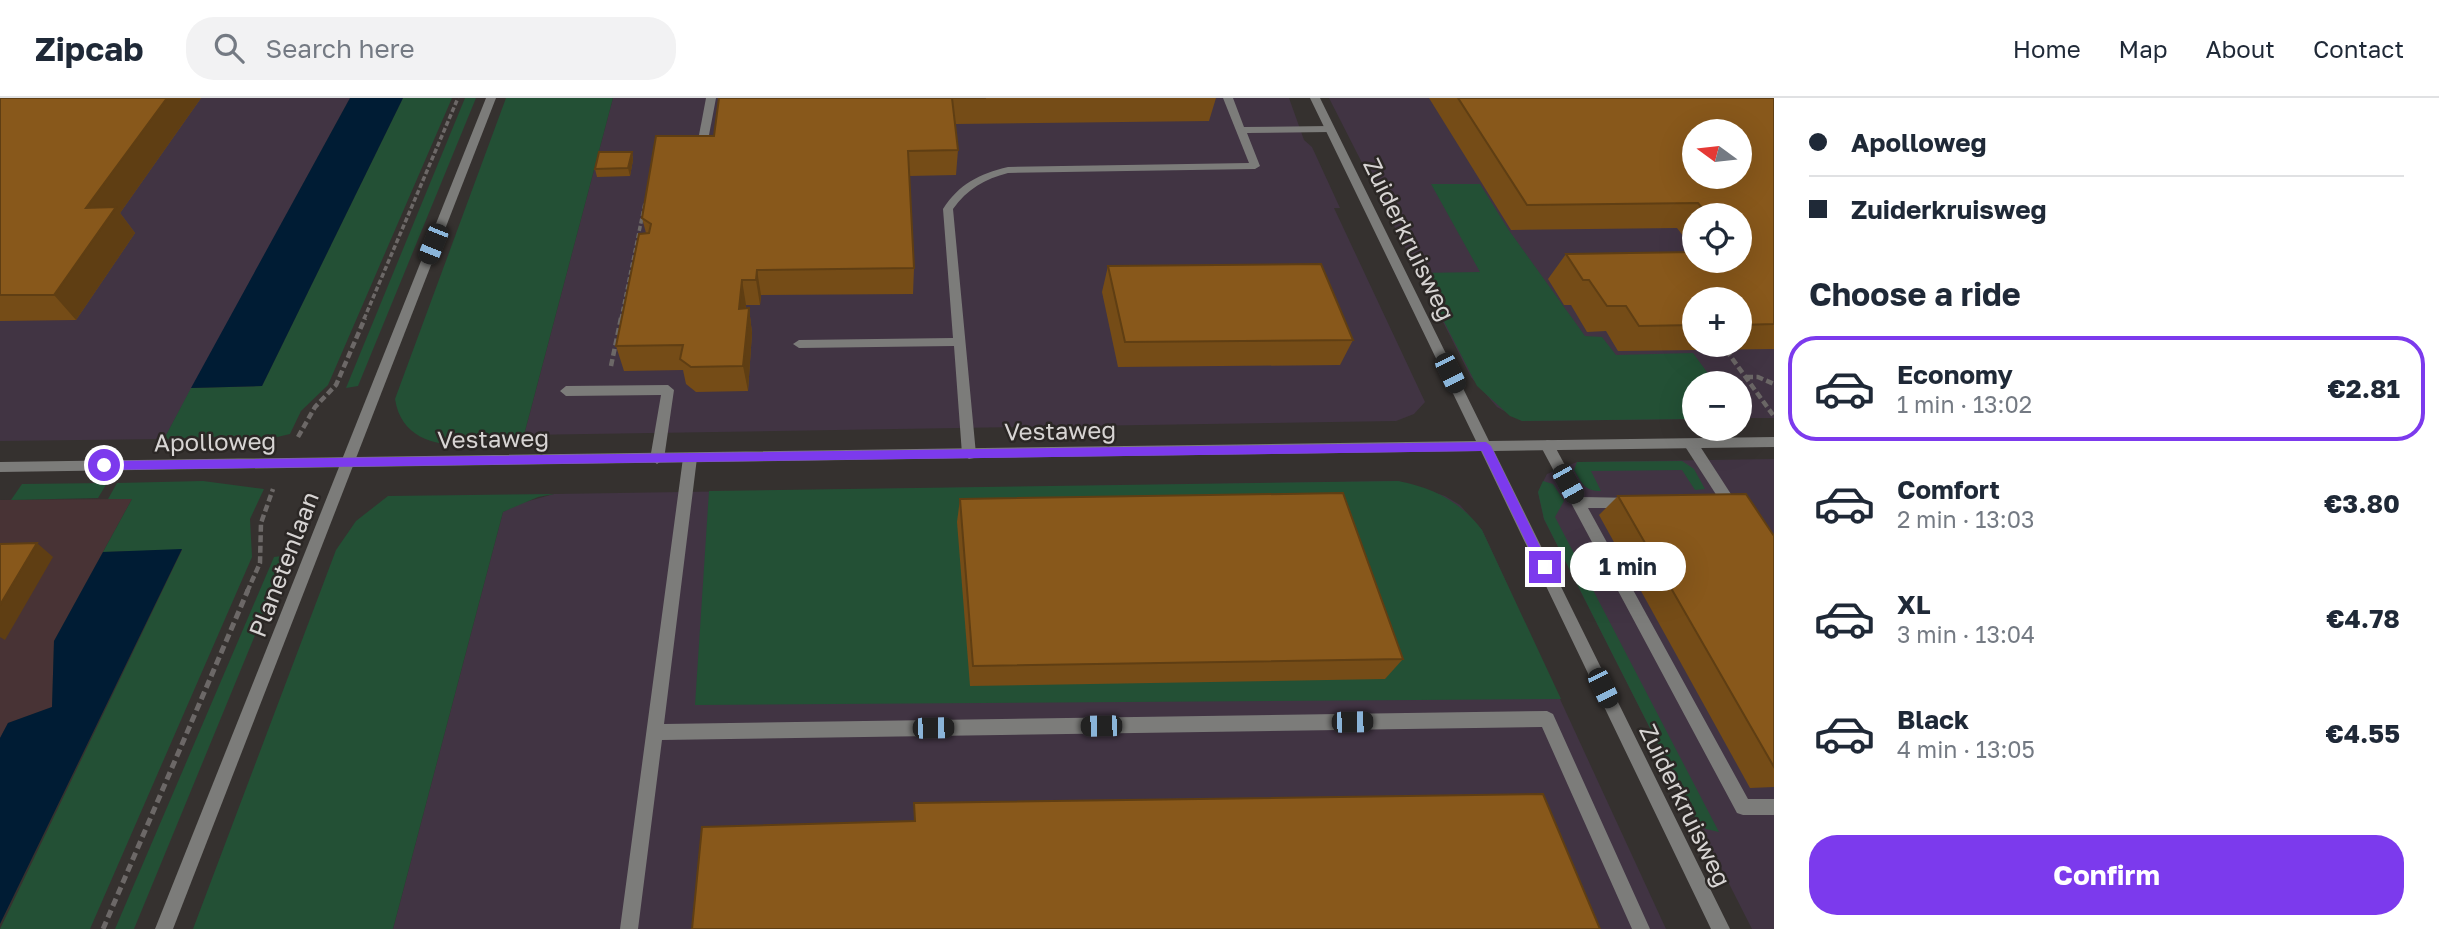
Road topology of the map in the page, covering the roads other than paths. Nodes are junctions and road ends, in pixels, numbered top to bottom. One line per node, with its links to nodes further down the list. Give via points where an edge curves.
1 (491, 98): 18 (street, Planetenlaan)
2 (711, 98): 7 (street, via 702,151)
3 (1228, 98): 6 (street)
4 (1315, 98): 5 (street, Zuiderkruisweg)
5 (1330, 129): 6 (street); 14 (street, Zuiderkruisweg)
6 (1240, 130): 8 (street, via 1255,166 1025,169 993,173 965,187 948,209)
7 (691, 151)
8 (960, 342): 9 (street); 15 (street)
9 (799, 344)
10 (566, 391): 17 (street, via 668,390)
11 (1774, 442): 12 (street, Vestaweg)
12 (1690, 444): 13 (street, Vestaweg); 22 (street, via 1721,500)
13 (1547, 445): 14 (street, Vestaweg); 21 (street)
14 (1486, 446): 15 (street, Vestaweg); 28 (street, Zuiderkruisweg)
15 (970, 454): 16 (street, Vestaweg)
16 (690, 458): 17 (street, Vestaweg); 23 (street)
17 (657, 459): 18 (street, Vestaweg)
18 (347, 463): 19 (street, Apolloweg); 25 (street, Planetenlaan)
19 (0, 467)
20 (1646, 502): 21 (street)
21 (1578, 503): 24 (street, via 1743,807)
22 (1741, 521)
23 (654, 732): 26 (street); 27 (street, via 1547,719)
24 (1774, 807)
25 (164, 929)
26 (629, 929)
27 (1641, 929)
28 (1721, 929)

